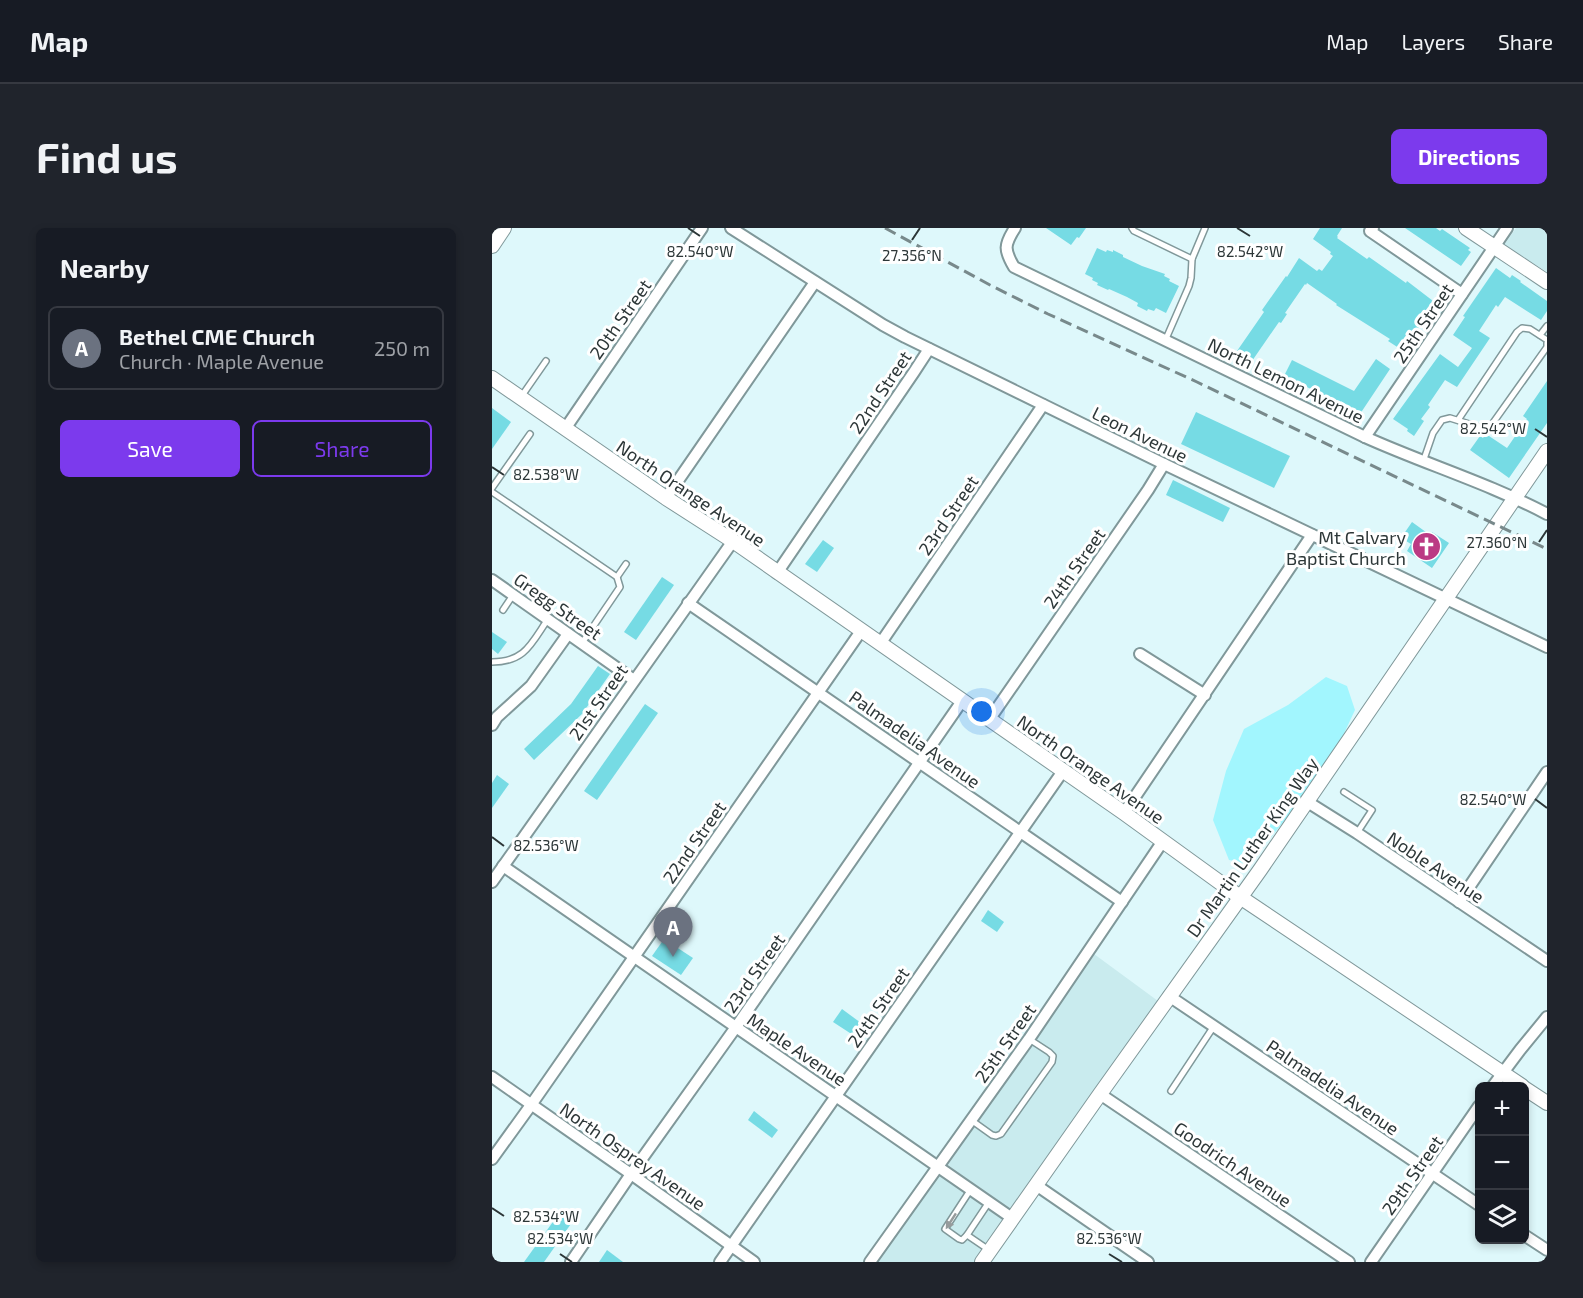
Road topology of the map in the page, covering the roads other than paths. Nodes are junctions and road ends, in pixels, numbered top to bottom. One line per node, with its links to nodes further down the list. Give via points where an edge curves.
1 (504, 228): 10 (street)
2 (702, 228): 26 (street, 20th Street)
3 (731, 228): 13 (street, Leon Avenue)
4 (1015, 228): 18 (street, North Lemon Avenue, via 1006,254 1014,267)
5 (1132, 228): 12 (lane)
6 (1204, 228): 12 (lane)
7 (1373, 228): 15 (street, via 1370,231)
8 (1466, 228): 11 (street)
9 (1507, 228): 11 (street, 25th Street)
10 (492, 246)
11 (1494, 247): 14 (street); 15 (street, 25th Street)
12 (1192, 259): 18 (lane, via 1189,286)
13 (815, 282): 20 (street, Leon Avenue); 33 (street)
14 (1547, 282)
15 (1462, 294): 28 (street, 25th Street)
16 (1547, 326): 17 (lane)
17 (1540, 335): 19 (lane); 25 (lane, via 1530,329 1517,332)
18 (1165, 341): 28 (street, North Lemon Avenue)
19 (1547, 341): 25 (lane, via 1490,428)
20 (929, 349): 24 (street, Leon Avenue); 39 (street, 22nd Street)
21 (546, 361): 23 (lane)
22 (492, 378): 23 (street, North Orange Avenue)
23 (520, 398): 26 (street, North Orange Avenue)
24 (1043, 405): 31 (street, Leon Avenue); 50 (street, 23rd Street)
25 (1458, 420): 30 (lane, via 1442,420)
26 (565, 429): 33 (street, North Orange Avenue)
27 (530, 434): 32 (lane)
28 (1365, 437): 30 (street, North Lemon Avenue)
29 (1547, 451): 34 (street, Dr Martin Luther King Way)
30 (1423, 462): 34 (street, North Lemon Avenue)
31 (1164, 464): 36 (street, Leon Avenue); 59 (street, 24th Street)
32 (492, 490): 40 (lane)
33 (666, 498): 37 (street, North Orange Avenue)
34 (1515, 498): 35 (street, North Lemon Avenue); 43 (street, Dr Martin Luther King Way)
35 (1547, 514)
36 (1312, 535): 43 (street, Leon Avenue); 56 (street)
37 (733, 541): 39 (street, North Orange Avenue); 44 (street, 21st Street)
38 (626, 564): 40 (lane)
39 (777, 573): 47 (street, North Orange Avenue)
40 (617, 577): 49 (lane, via 620,587)
41 (492, 580): 42 (street, Gregg Street)
42 (513, 595): 45 (lane); 46 (street, Gregg Street)
43 (1446, 598): 51 (street, Leon Avenue); 64 (street, Dr Martin Luther King Way)
44 (688, 603): 54 (street, 21st Street); 55 (street, Palmadelia Avenue)
45 (503, 610)
46 (548, 619): 48 (street, Gregg Street); 53 (lane, via 526,651 511,660)
47 (861, 631): 50 (street, North Orange Avenue); 55 (street, 22nd Street)
48 (568, 634): 49 (street, Gregg Street); 58 (street, via 531,686)
49 (582, 643): 54 (street, Gregg Street)
50 (880, 644): 57 (street, North Orange Avenue)
51 (1547, 647)
52 (1140, 654): 56 (street)
53 (492, 662)
54 (634, 680): 69 (street, 21st Street)
55 (818, 692): 60 (street, Palmadelia Avenue); 74 (street, 22nd Street)
56 (1204, 695): 65 (street)
57 (962, 701): 59 (street, North Orange Avenue); 60 (street, 23rd Street)
58 (494, 719)
59 (989, 720): 61 (street, North Orange Avenue)
60 (920, 762): 66 (street, Palmadelia Avenue); 79 (street, 23rd Street)
61 (1063, 771): 65 (street, North Orange Avenue); 66 (street, 24th Street)
62 (1547, 772): 73 (street)
63 (1344, 792): 67 (lane, via 1372,810)
64 (1306, 801): 67 (street, Noble Avenue); 71 (street, Dr Martin Luther King Way)
65 (1124, 813): 68 (street, North Orange Avenue)
66 (1021, 832): 72 (street, Palmadelia Avenue); 88 (street, 24th Street)
67 (1357, 833): 73 (street, Noble Avenue)
68 (1163, 841): 71 (street, North Orange Avenue); 72 (street, 25th Street)
69 (503, 866): 70 (street, 21st Street); 74 (street, Maple Avenue)
70 (492, 882)
71 (1240, 897): 76 (street, Dr Martin Luther King Way); 81 (street, North Orange Avenue)
72 (1122, 902): 80 (street, 25th Street)
73 (1459, 902): 75 (street, Noble Avenue)
74 (634, 957): 79 (street, Maple Avenue); 90 (street, 22nd Street)
75 (1547, 961)
76 (1169, 996): 78 (street, Palmadelia Avenue); 87 (street, Dr Martin Luther King Way)
77 (1547, 1017): 81 (street)
78 (1214, 1026): 85 (lane); 95 (street, Palmadelia Avenue)
79 (736, 1027): 88 (street, Maple Avenue); 96 (street, 23rd Street)
80 (1029, 1039): 92 (street, 25th Street); 92 (lane, via 1053,1056 1052,1062 1014,1116 996,1136)
81 (1502, 1074): 83 (street); 84 (street, North Orange Avenue)
82 (492, 1077): 90 (street, North Osprey Avenue)
83 (1496, 1082)
84 (1515, 1082)
85 (1171, 1091)
86 (1529, 1091): 89 (street, North Orange Avenue)
87 (1100, 1094): 97 (street, Dr Martin Luther King Way); 112 (street, Goodrich Avenue)
88 (837, 1096): 94 (street, Maple Avenue); 104 (street, 24th Street)
89 (1547, 1103)
90 (531, 1105): 93 (street, 22nd Street); 96 (street, North Osprey Avenue)
91 (1475, 1112): 95 (street, 29th Street)
92 (971, 1120): 94 (street, 25th Street)
93 (492, 1159)
94 (939, 1167): 98 (street, Maple Avenue); 110 (street, 25th Street)
95 (1432, 1173): 100 (street, Palmadelia Avenue); 113 (street, 29th Street)
96 (631, 1174): 104 (street, North Osprey Avenue); 107 (street, 23rd Street)
97 (1036, 1185): 101 (street, Dr Martin Luther King Way); 111 (street)
98 (971, 1189): 99 (street, Maple Avenue); 102 (lane, one-way to 102, via 945,1229 958,1239)
99 (989, 1202): 101 (street, Maple Avenue); 102 (lane)
100 (1475, 1202)
101 (1012, 1218): 106 (street, Dr Martin Luther King Way)
102 (967, 1235): 106 (lane)
103 (1529, 1238): 105 (street)
104 (731, 1246): 108 (street, 24th Street); 109 (street, North Osprey Avenue)
105 (1547, 1250)
106 (986, 1256)
107 (571, 1262)
108 (720, 1262)
109 (754, 1262)
110 (870, 1262)
111 (1148, 1262)
112 (1349, 1262)
113 (1371, 1262)

